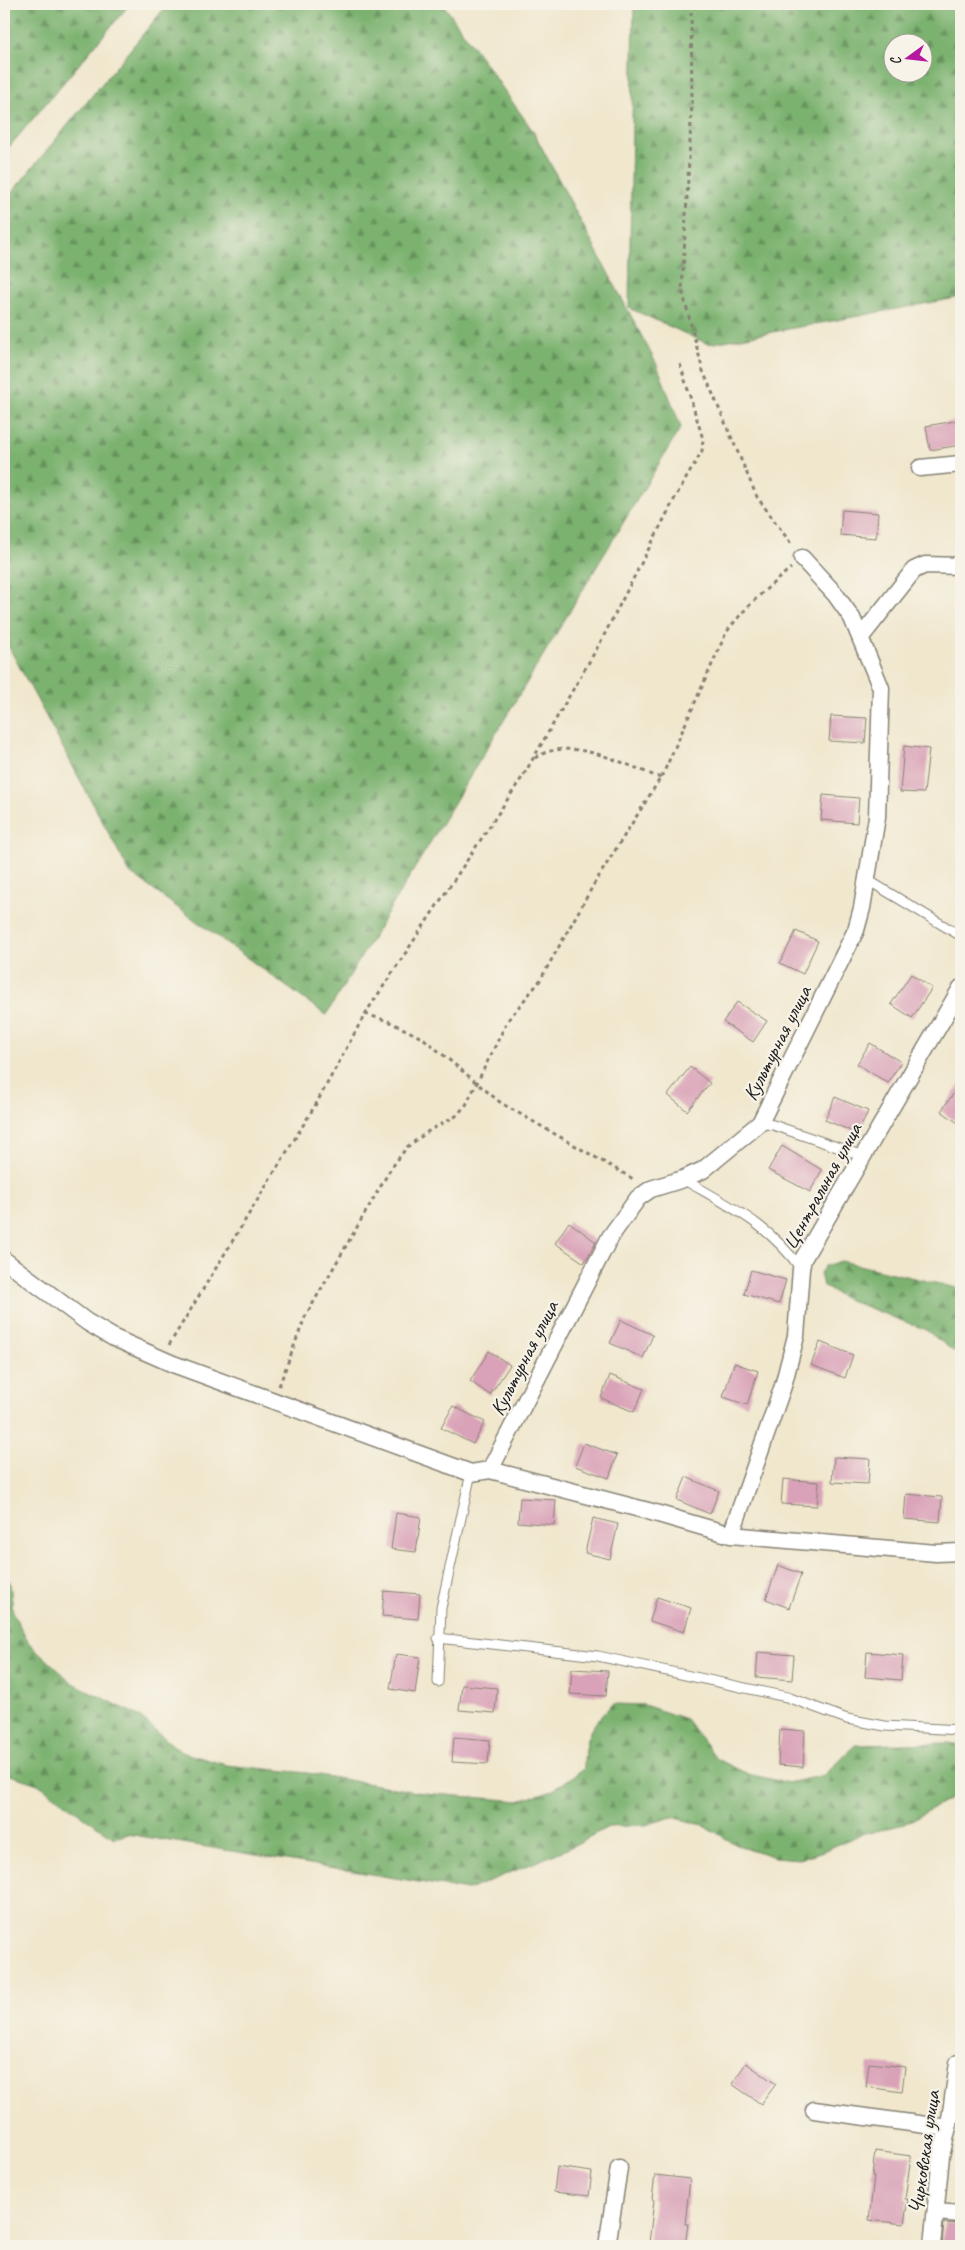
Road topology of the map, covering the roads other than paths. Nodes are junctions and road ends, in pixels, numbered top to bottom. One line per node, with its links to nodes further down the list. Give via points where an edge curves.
1 (961, 464): 2 (street)
2 (920, 468)
3 (802, 558): 5 (street, Культурная улица, via 835,594)
4 (961, 566): 5 (street, via 925,565 914,570)
5 (861, 637): 6 (street, Культурная улица, via 881,688 877,816)
6 (866, 879): 7 (lane); 9 (street, Культурная улица, via 856,930)
7 (961, 936)
8 (960, 993): 10 (street, Центральная улица)
9 (760, 1124): 10 (lane, via 773,1125); 11 (street, Культурная улица, via 709,1166)
10 (863, 1156): 13 (street, Центральная улица, via 803,1259)
11 (683, 1179): 13 (lane, via 755,1221 788,1251); 14 (street, Культурная улица, via 651,1188 638,1198 610,1237)
12 (4, 1260): 15 (street, via 87,1322 114,1338 273,1402)
13 (801, 1269): 16 (street, Центральная улица, via 796,1336 783,1386)
14 (490, 1470): 15 (street); 16 (street)
15 (471, 1473): 18 (lane, via 441,1608)
16 (730, 1535): 17 (street, via 936,1553)
17 (961, 1552)
18 (438, 1638): 19 (lane); 20 (lane, via 598,1656 787,1697 847,1719 885,1726)
19 (438, 1682)
20 (961, 1730)
21 (958, 2063): 23 (street, Чирковская улица)
22 (814, 2110): 23 (street)
23 (948, 2128): 25 (street, Чирковская улица, via 941,2156)
24 (619, 2168): 27 (street)
25 (936, 2212): 26 (street); 28 (street, Чирковская улица)
26 (961, 2214)
27 (607, 2246)
28 (932, 2246)

